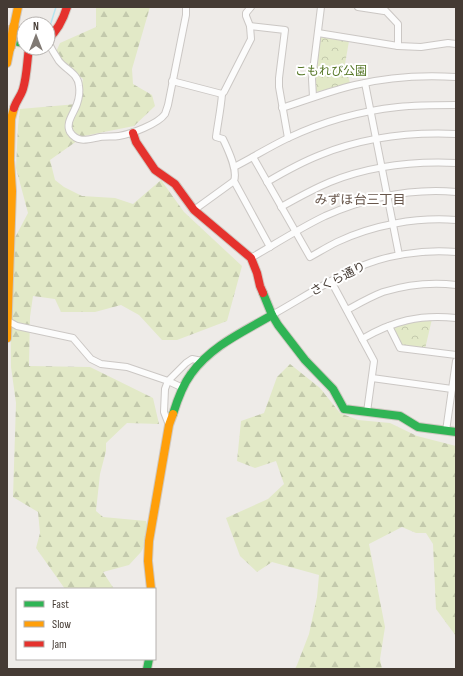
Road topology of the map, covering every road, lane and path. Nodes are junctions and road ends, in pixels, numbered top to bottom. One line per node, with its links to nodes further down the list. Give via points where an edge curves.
1 (11, 7): 9 (main road)
2 (18, 7): 9 (main road)
3 (67, 7): 11 (main road)
4 (186, 7): 19 (street)
5 (251, 7): 10 (street, via 246,13)
6 (321, 7): 12 (street)
7 (358, 7): 8 (street)
8 (383, 9): 14 (street, via 398,24)
9 (11, 24): 17 (main road, bridge)
10 (250, 26): 21 (street, via 251,39); 24 (street, via 285,30 279,78)
11 (56, 31)
12 (318, 33): 14 (street); 22 (street, via 312,79)
13 (456, 44): 14 (street)
14 (398, 46)
15 (56, 55): 26 (street, via 78,78 80,95 68,126 76,139 81,141)
16 (29, 56): 52 (main road, via 24,87 11,119 12,191)
17 (7, 64)
18 (456, 77): 20 (street, via 422,76)
19 (172, 81): 21 (street); 26 (street, via 164,115)
20 (365, 83): 22 (street); 25 (street)
21 (222, 94): 33 (street, via 216,137 223,139)
22 (314, 97): 24 (street)
23 (456, 105): 25 (street, via 416,105)
24 (282, 108): 28 (street)
25 (371, 111): 28 (street, via 332,121); 29 (street)
26 (133, 133): 39 (main road, via 136,142 155,170 175,184)
27 (456, 134): 29 (street, via 423,134)
28 (288, 138): 30 (street)
29 (377, 139): 32 (street); 35 (street, via 318,156)
30 (253, 157): 33 (street); 35 (street)
31 (456, 163): 32 (street)
32 (382, 167): 37 (street); 38 (street, via 332,182)
33 (234, 168): 34 (street)
34 (234, 181): 39 (street); 43 (street)
35 (267, 182): 38 (street)
36 (456, 192): 37 (street, via 410,192)
37 (387, 196): 41 (street); 42 (street, via 324,216)
38 (281, 207): 42 (street)
39 (194, 210): 46 (main road)
40 (456, 220): 41 (street, via 418,220)
41 (393, 224): 42 (street, via 367,230 310,257); 45 (street)
42 (295, 232): 43 (street)
43 (270, 247): 46 (street)
44 (456, 252): 45 (street, さくら通り)
45 (399, 255): 47 (street, さくら通り, via 355,268)
46 (250, 258): 50 (main road)
47 (331, 281): 49 (street); 50 (street, さくら通り)
48 (456, 285): 49 (street, via 414,285 396,289 364,300)
49 (346, 310): 55 (street)
50 (272, 315): 57 (main road, via 222,343); 63 (main road, via 305,360 334,389 344,409)
51 (456, 318): 53 (street, via 419,318)
52 (8, 321): 54 (main road); 60 (street, via 17,326 73,338 91,359 101,364 127,367)
53 (389, 326): 55 (street); 56 (street, via 400,348)
54 (7, 338)
55 (362, 339): 59 (street, via 374,361)
56 (456, 355)
57 (202, 361): 60 (street, via 192,359); 61 (main road)
58 (456, 361): 62 (street)
59 (372, 378): 62 (street); 63 (street)
60 (168, 381): 61 (street); 64 (street, via 164,412)
61 (183, 388): 64 (main road)
62 (452, 389): 65 (street)
63 (367, 412): 65 (main road, via 400,416 418,427)
64 (169, 425): 67 (main road, via 149,541)
65 (446, 431): 66 (main road)
66 (456, 432)
67 (151, 588)

